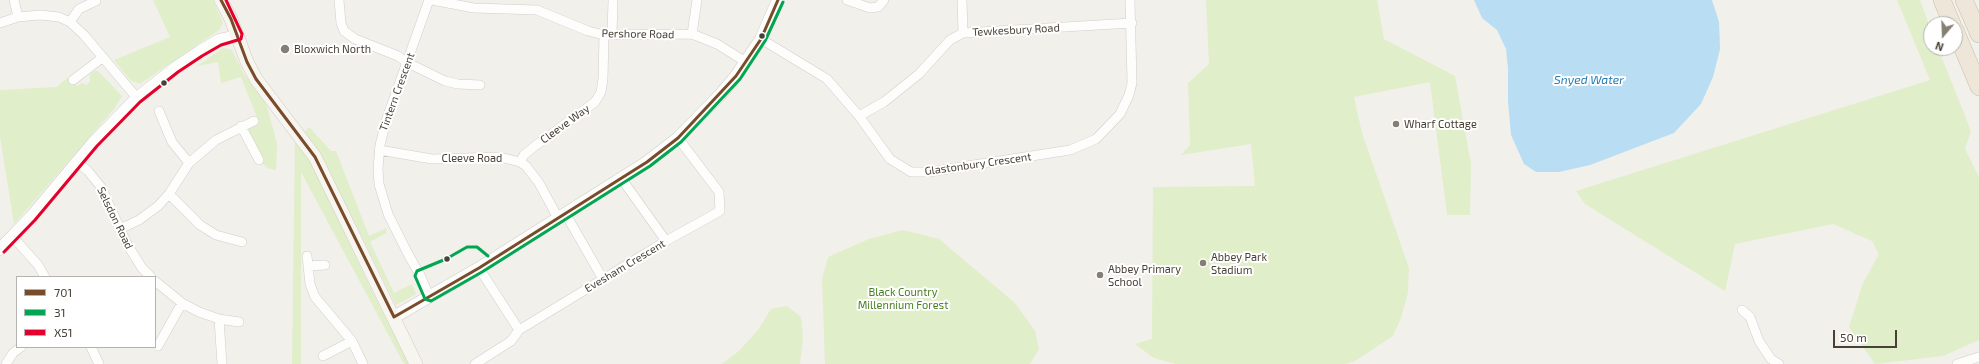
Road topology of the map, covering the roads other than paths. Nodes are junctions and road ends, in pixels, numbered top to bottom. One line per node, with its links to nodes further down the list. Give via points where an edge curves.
1 (14, 0): 16 (street)
2 (221, 0): 24 (main road)
3 (339, 0): 29 (street, via 344,31 355,39 398,56)
4 (431, 0): 23 (street, Pershore Road, via 474,8 537,10 588,31); 29 (street, Tintern Crescent)
5 (613, 0): 23 (street, Cleeve Way)
6 (697, 0): 21 (street)
7 (778, 0): 25 (street)
8 (847, 0): 9 (street, via 870,8 878,7)
9 (884, 0)
10 (962, 0): 20 (street)
11 (1130, 0): 19 (street, Glastonbury Crescent)
12 (1942, 0): 15 (highway)
13 (1964, 0): 22 (highway)
14 (92, 1): 17 (street, via 79,9)
15 (1949, 16)
16 (18, 17): 17 (street, via 48,15); 18 (street)
17 (70, 22): 27 (street)
18 (0, 23)
19 (1132, 23): 20 (street, Tewkesbury Road); 35 (street, Glastonbury Crescent, via 1132,83 1124,108 1113,123 1084,146 964,167 912,172 890,159)
20 (963, 33): 35 (street, Tewkesbury Road, via 950,40 919,74 884,102)
21 (692, 34): 23 (street, Pershore Road); 28 (street, Pershore Road, via 717,44)
22 (1979, 34)
23 (608, 35): 42 (street, Cleeve Way, via 601,92 595,102 535,146)
24 (237, 36): 33 (street, via 219,40 199,52); 63 (main road, via 247,62 269,98 309,147)
25 (760, 38): 28 (street); 35 (street, Glastonbury Crescent, via 827,80)
26 (1963, 49): 32 (highway)
27 (102, 58): 30 (street, via 85,78); 33 (street)
28 (746, 62): 38 (street, via 720,96)
29 (408, 63): 31 (street, via 445,81); 39 (street, Tintern Crescent, via 386,121)
30 (74, 80)
31 (480, 85)
32 (1979, 87)
33 (138, 98): 41 (street)
34 (159, 111): 43 (street, via 172,142)
35 (859, 116)
36 (254, 121): 37 (street)
37 (241, 126): 40 (street); 43 (street, via 216,140)
38 (678, 138): 44 (street); 49 (street, Evesham Crescent, via 719,192 720,211)
39 (380, 150): 42 (street, Cleeve Road, via 432,159 500,157); 60 (street, Tintern Crescent, via 378,169 383,198)
40 (259, 160)
41 (77, 162): 47 (street, Selsdon Road, via 101,187); 48 (street)
42 (520, 162): 46 (street, via 539,183)
43 (189, 163): 45 (street)
44 (621, 178): 46 (street); 49 (street)
45 (169, 194): 47 (street, via 150,212); 50 (street, via 200,225 216,235)
46 (561, 216): 55 (street); 58 (street)
47 (120, 229): 57 (street, Selsdon Road, via 134,256)
48 (13, 237): 51 (street); 56 (street)
49 (666, 241): 58 (street, Evesham Crescent)
50 (242, 242)
51 (0, 249)
52 (307, 256): 54 (street)
53 (325, 265): 54 (street)
54 (308, 266): 68 (street, via 310,284 315,297)
55 (479, 268): 60 (street); 66 (street)
56 (44, 276)
57 (150, 276)
58 (603, 279): 66 (street, Evesham Crescent)
59 (156, 282): 61 (street)
60 (429, 296): 63 (street)
61 (182, 304): 64 (street); 67 (street)
62 (1742, 310): 79 (street, via 1750,317 1759,341 1771,359)
63 (394, 317): 77 (main road)
64 (219, 319): 65 (street); 75 (street)
65 (239, 322)
66 (519, 330): 78 (street, Evesham Crescent, via 511,341)
67 (158, 340)
68 (352, 341): 71 (street); 76 (street)
69 (20, 348): 73 (street)
70 (91, 348): 74 (street)
71 (323, 356)
72 (1979, 357): 80 (street)
73 (6, 364)
74 (99, 364)
75 (222, 364)
76 (363, 364)
77 (416, 364)
78 (475, 364)
79 (1779, 364)
80 (1957, 364)

